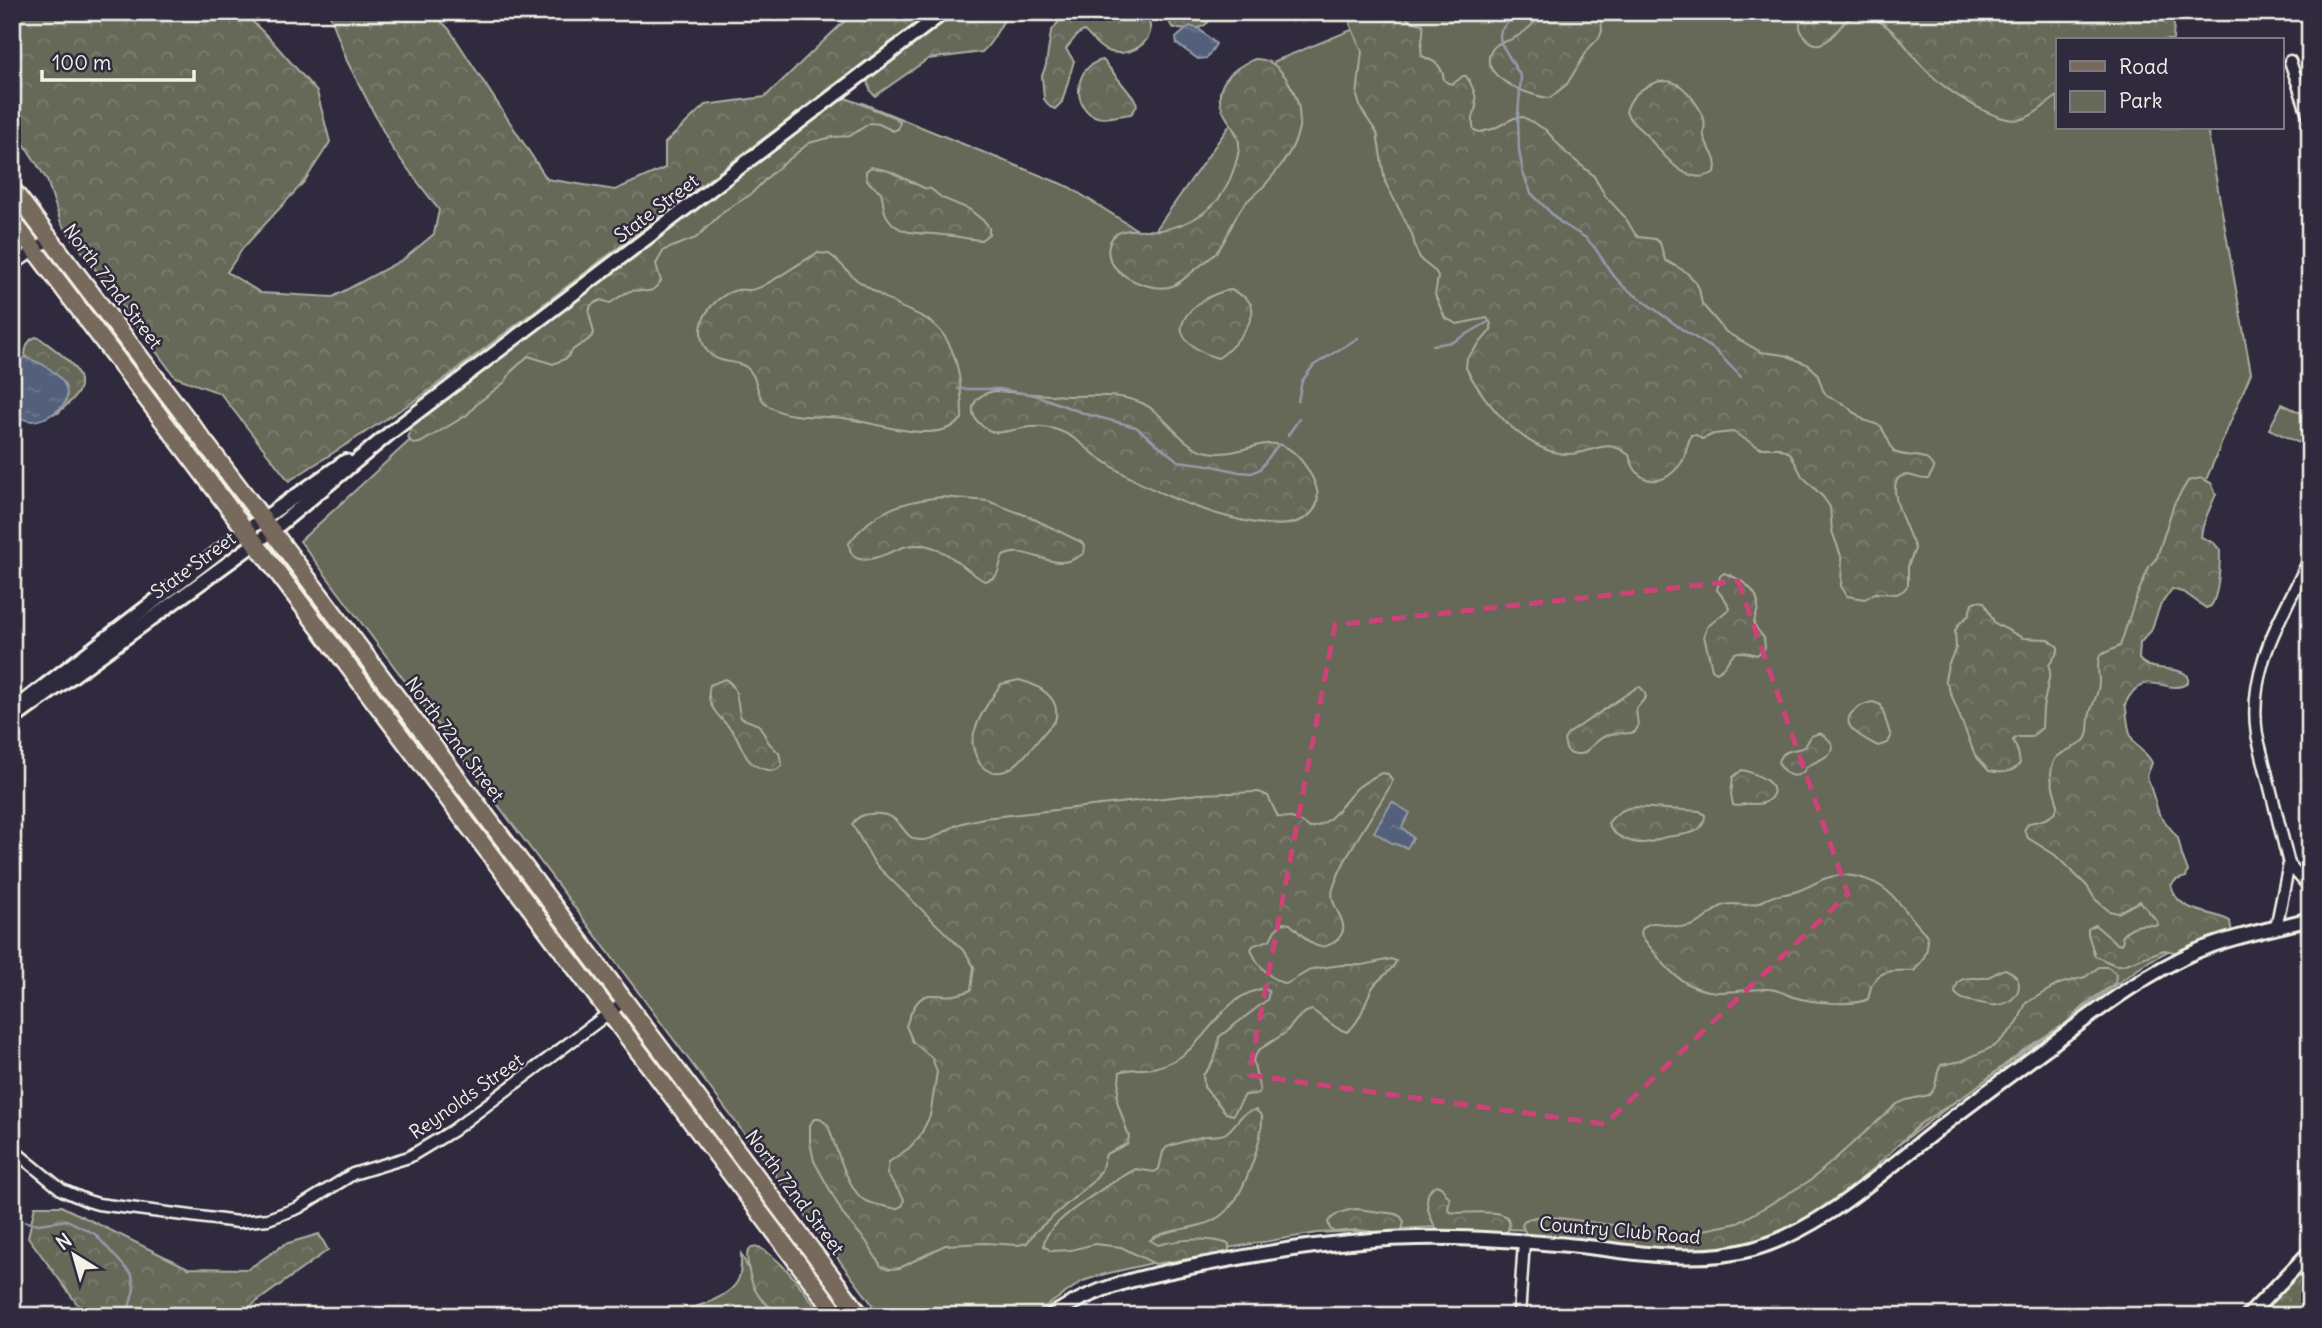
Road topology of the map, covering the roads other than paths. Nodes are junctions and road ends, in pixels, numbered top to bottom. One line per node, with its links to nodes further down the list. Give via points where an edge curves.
1 (944, 12): 9 (street, State Street)
2 (2290, 61): 3 (street)
3 (2310, 120)
4 (12, 189): 6 (main road, North 72nd Street)
5 (12, 220): 7 (main road, North 72nd Street)
6 (50, 239): 7 (street); 9 (main road, North 72nd Street)
7 (35, 250): 8 (street); 10 (main road, North 72nd Street)
8 (12, 267)
9 (268, 525): 10 (street, State Street); 18 (main road, North 72nd Street)
10 (252, 537): 12 (street, State Street); 13 (street, State Street); 19 (main road, North 72nd Street)
11 (2310, 558): 14 (street, via 2265,655 2255,691 2257,735)
12 (12, 711)
13 (12, 720)
14 (2289, 864): 15 (street); 17 (street)
15 (2310, 888)
16 (2310, 919): 17 (street, Country Club Road)
17 (2276, 928): 21 (street, Country Club Road, via 2201,950 2143,979 1839,1205 1785,1238 1739,1252 1690,1257)
18 (625, 1001): 19 (street, Reynolds Street); 24 (main road, North 72nd Street)
19 (610, 1012): 20 (street, Reynolds Street, via 424,1150 353,1174 298,1209 268,1219 238,1223 98,1204 62,1190); 23 (main road, North 72nd Street)
20 (12, 1149)
21 (1524, 1241): 25 (street, Country Club Road, via 1387,1239 1233,1259 1123,1282); 26 (street)
22 (2310, 1252): 27 (street)
23 (838, 1316)
24 (861, 1316)
25 (1050, 1316)
26 (1519, 1316)
27 (2248, 1316)

